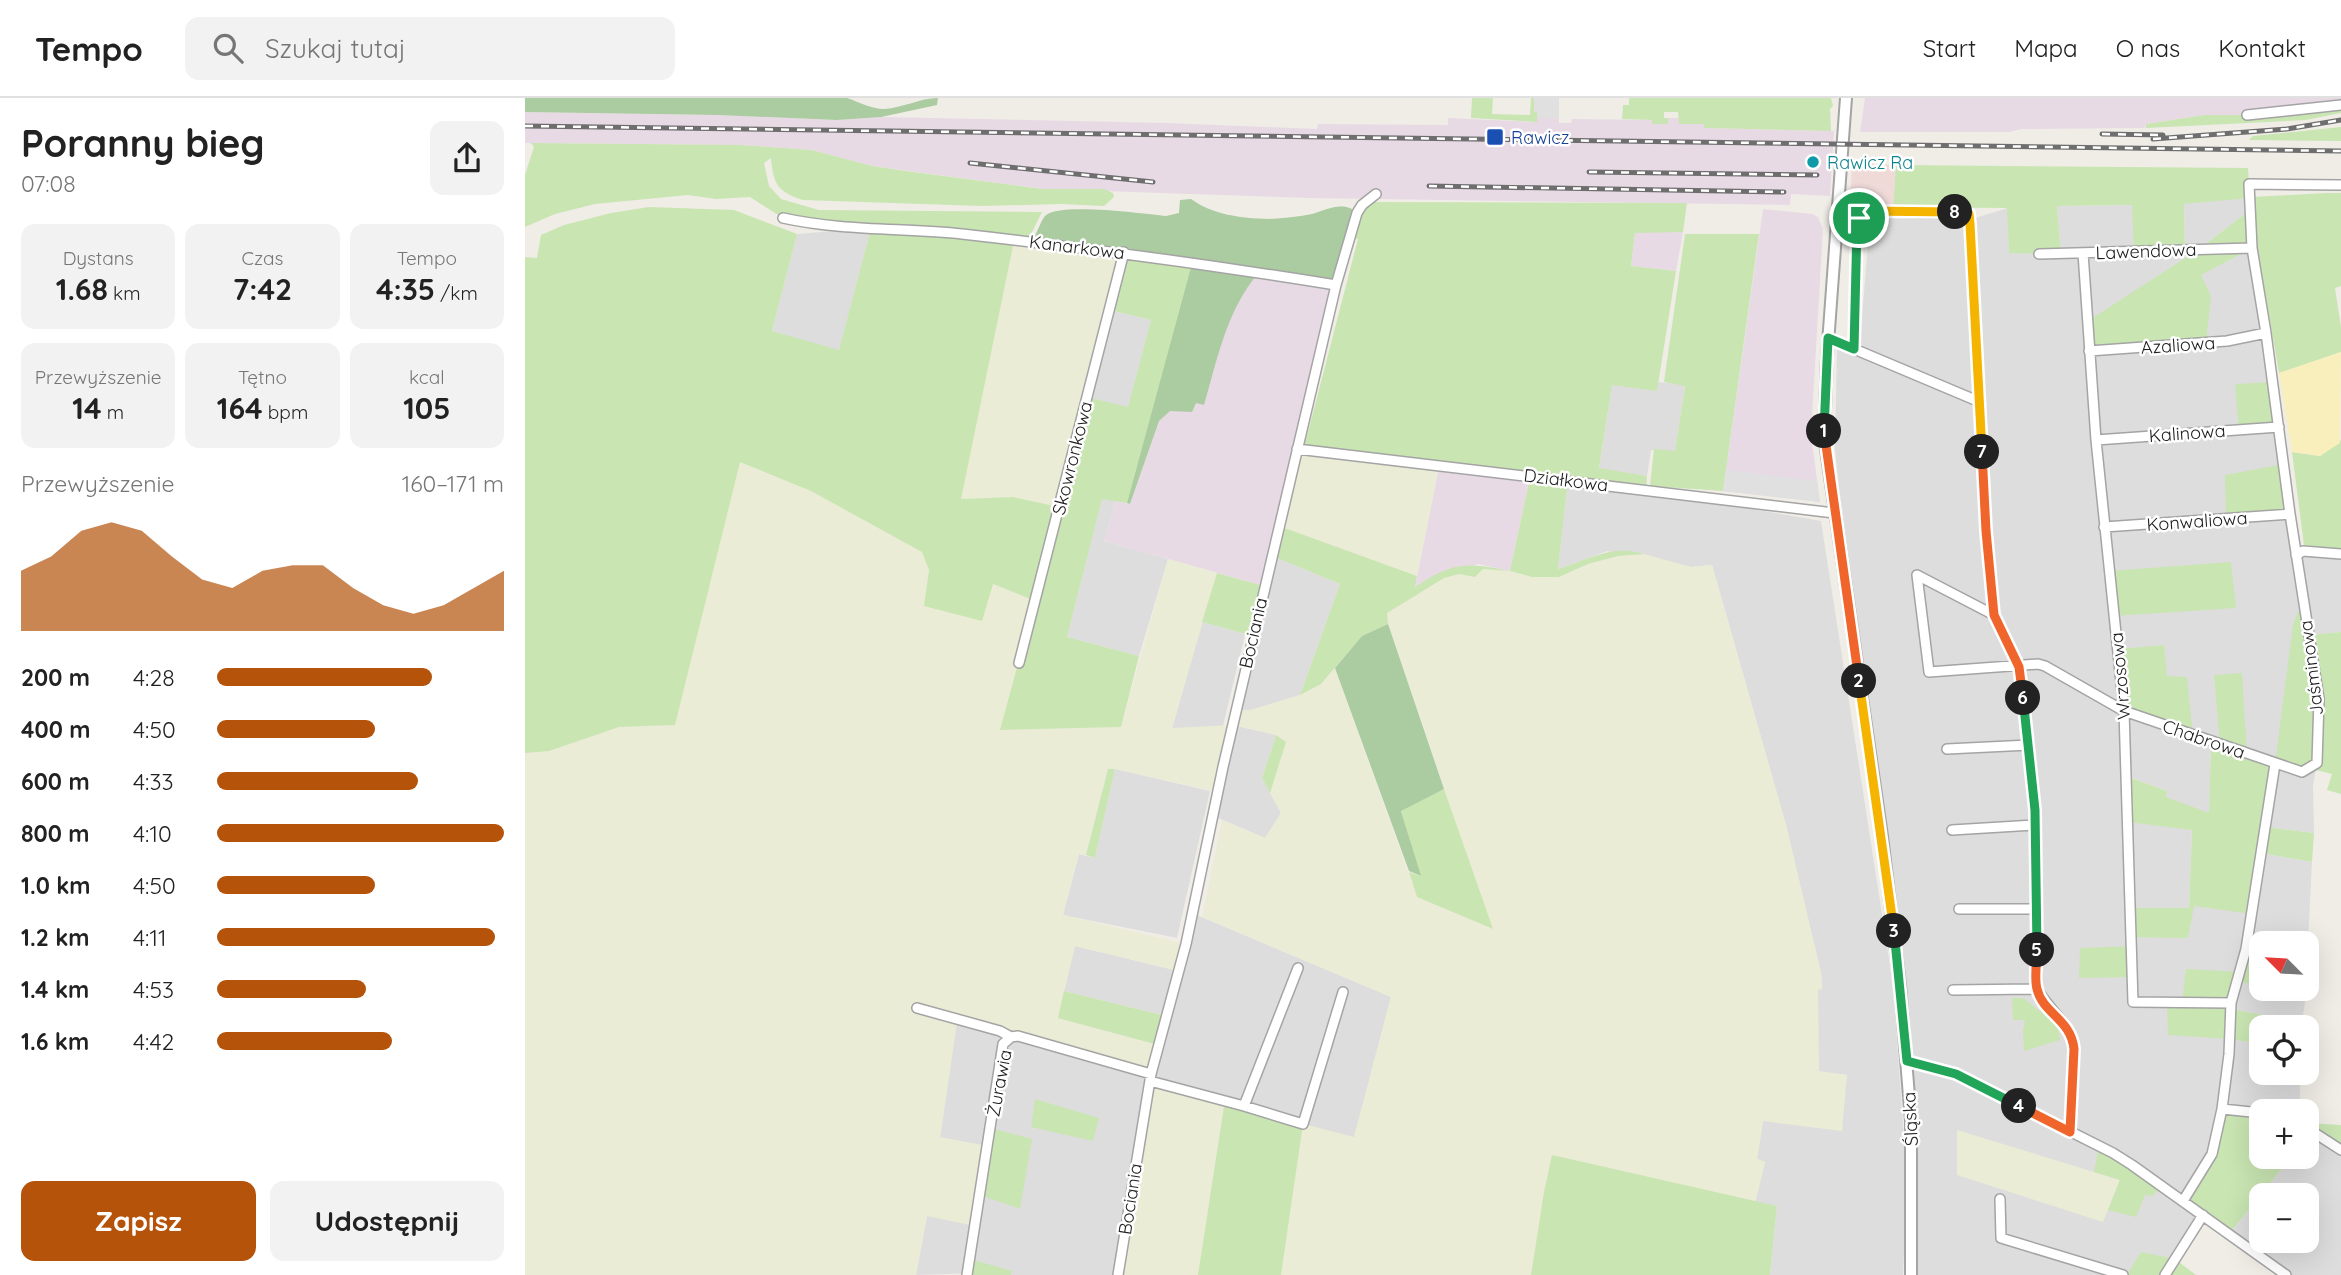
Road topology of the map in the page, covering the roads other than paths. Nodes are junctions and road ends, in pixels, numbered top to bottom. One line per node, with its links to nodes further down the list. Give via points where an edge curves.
1 (1846, 98): 13 (street, Śląska)
2 (2341, 105): 3 (street)
3 (2248, 115)
4 (2341, 185): 7 (street, Jaśminowa, via 2249,184)
5 (1376, 194): 11 (street, Bociania, via 1357,213)
6 (783, 218): 8 (street, Kanarkowa, via 817,225 938,232)
7 (2252, 248): 9 (street, Lawendowa); 12 (street, Jaśminowa)
8 (1125, 253): 11 (street, Kanarkowa); 26 (street, Skowronkowa)
9 (2083, 253): 10 (street, Lawendowa); 15 (street, Wrzosowa)
10 (2039, 254)
11 (1336, 285): 19 (street, Bociania)
12 (2266, 333): 15 (street, Azaliowa, via 2227,341); 17 (street, Jaśminowa)
13 (1828, 338): 14 (street); 20 (street, Śląska, via 1824,435)
14 (1854, 349): 16 (street); 16 (street, via 1857,226 1862,213 1969,214)
15 (2089, 351): 18 (street, Wrzosowa)
16 (1980, 402): 25 (street)
17 (2279, 427): 18 (street, Kalinowa); 21 (street, Jaśminowa)
18 (2096, 440): 22 (street, Wrzosowa)
19 (1297, 449): 20 (street, Działkowa); 44 (street, Bociania, via 1186,944)
20 (1834, 513): 43 (street, Śląska, via 1884,850)
21 (2290, 514): 22 (street, Konwaliowa); 24 (street, Jaśminowa)
22 (2104, 527): 28 (street, Wrzosowa)
23 (2341, 554): 24 (street, via 2303,551)
24 (2296, 555): 31 (street, Jaśminowa, via 2319,699 2317,763 2302,772)
25 (1994, 615): 27 (street); 27 (street, Chabrowa, via 1917,575 1929,672)
26 (1019, 663)
27 (2019, 667): 28 (street, Chabrowa, via 2045,666); 29 (street)
28 (2124, 711): 31 (street, Chabrowa); 40 (street, Wrzosowa, via 2133,1002)
29 (2029, 745): 30 (street); 32 (street)
30 (1947, 749)
31 (2275, 764): 40 (street, via 2246,949)
32 (2035, 825): 33 (street); 35 (street)
33 (1952, 830)
34 (1959, 909): 35 (street)
35 (2036, 909): 37 (street)
36 (1299, 968): 45 (street)
37 (2037, 989): 38 (street); 48 (street, via 2073,1035)
38 (1953, 990)
39 (1343, 992): 45 (street, via 1303,1124)
40 (2231, 1003): 46 (street)
41 (918, 1008): 42 (street)
42 (1011, 1037): 44 (street, Żurawia); 54 (street, Żurawia, via 1003,1044)
43 (1907, 1061): 48 (street, via 1956,1074); 56 (street, Śląska)
44 (1150, 1078): 45 (street); 55 (street, Bociania)
45 (1244, 1106)
46 (2222, 1109): 47 (street); 52 (street, via 2212,1154)
47 (2249, 1112)
48 (2070, 1132): 52 (street, via 2132,1165)
49 (2319, 1136): 50 (street)
50 (2341, 1150)
51 (2000, 1199): 57 (street, via 2001,1238)
52 (2183, 1201): 53 (street)
53 (2203, 1215): 58 (street); 59 (street)
54 (967, 1275)
55 (1118, 1275)
56 (1911, 1275)
57 (2123, 1275)
58 (2165, 1275)
59 (2286, 1275)

